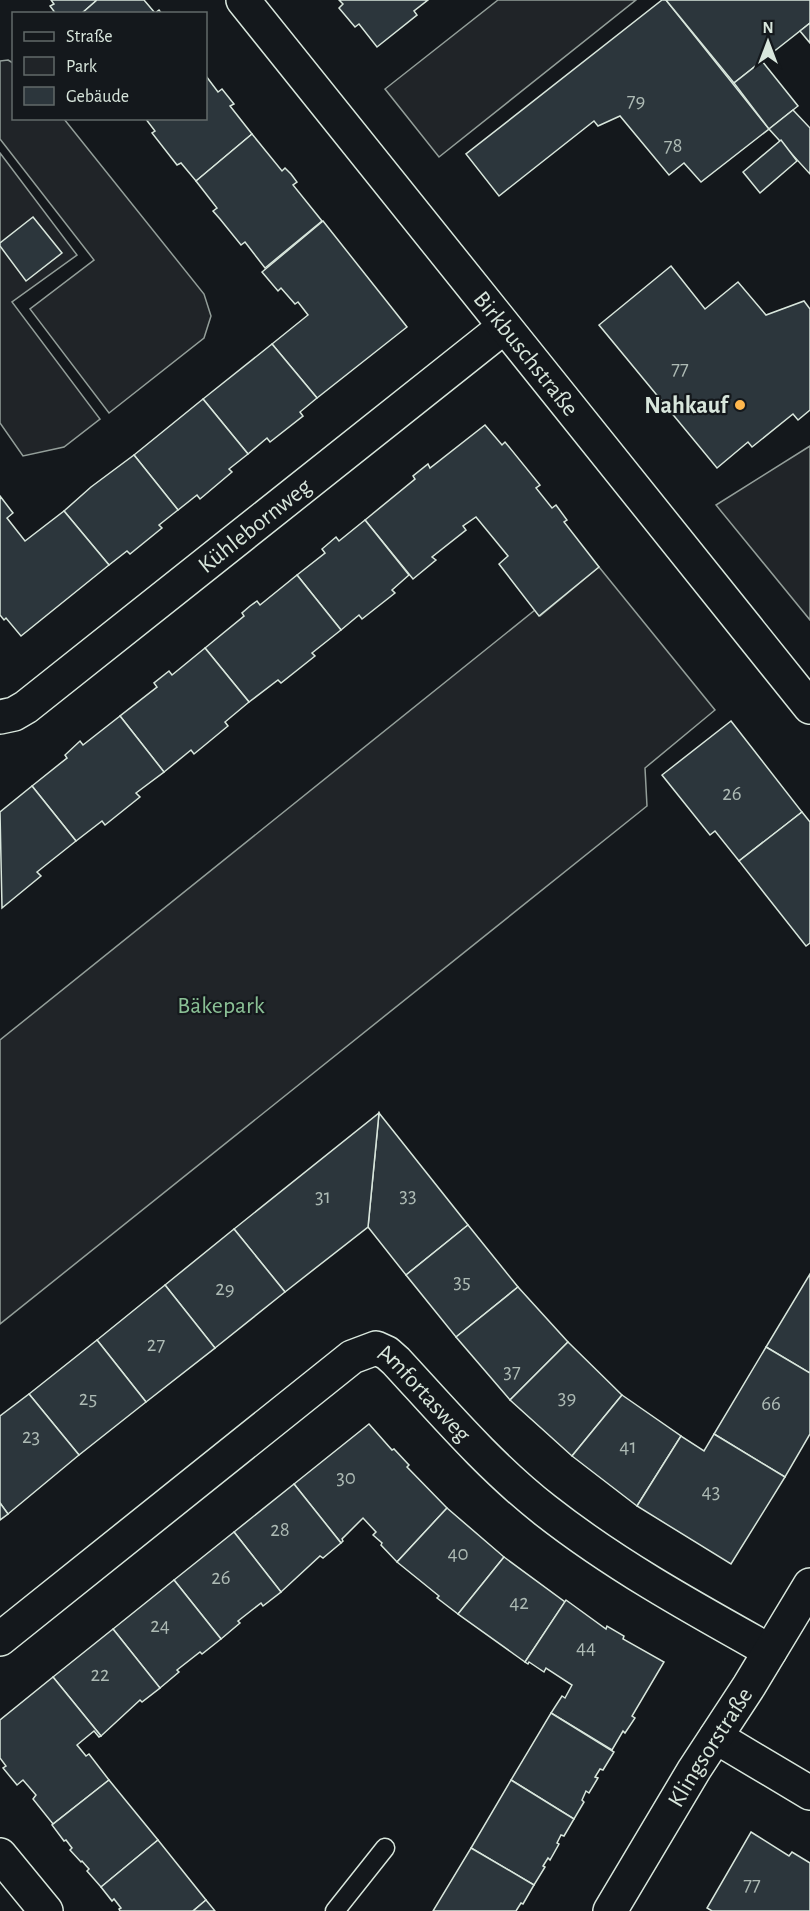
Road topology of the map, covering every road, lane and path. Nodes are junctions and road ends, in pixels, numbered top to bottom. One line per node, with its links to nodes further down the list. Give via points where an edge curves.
1 (243, 0): 2 (street, Birkbuschstraße)
2 (504, 327): 3 (street, Birkbuschstraße); 4 (street, Kühlebornweg, via 26,707)
3 (810, 707)
4 (0, 717)
5 (810, 1585): 7 (street, Klingsorstraße)
6 (0, 1639): 7 (street, Amfortasweg, via 352,1357 376,1348 396,1361 473,1446 544,1510 622,1564)
7 (770, 1651): 8 (street, Klingsorstraße)
8 (716, 1737): 9 (street); 14 (street, Klingsorstraße)
9 (810, 1793)
10 (385, 1848): 13 (lane)
11 (0, 1855): 12 (street)
12 (45, 1911)
13 (335, 1911)
14 (610, 1911)

